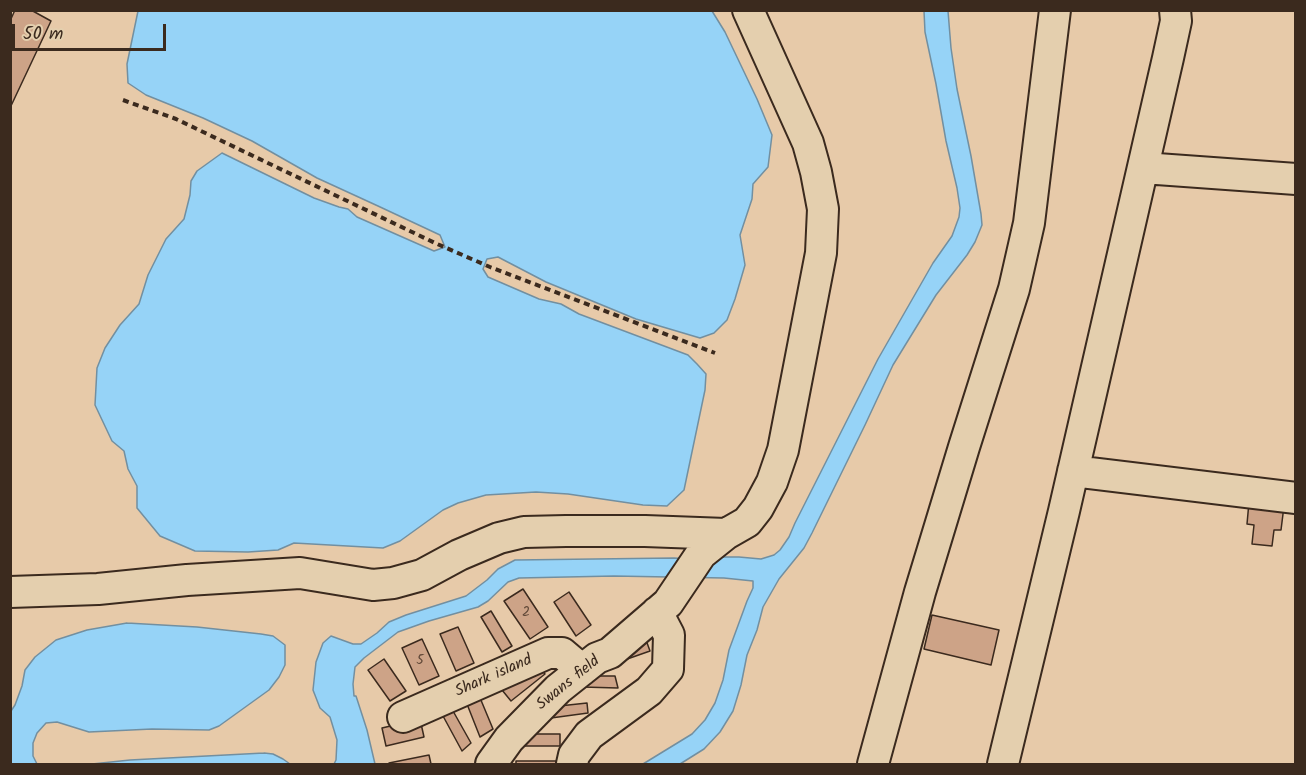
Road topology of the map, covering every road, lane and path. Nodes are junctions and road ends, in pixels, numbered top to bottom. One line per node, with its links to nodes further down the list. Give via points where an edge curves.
1 (748, 10): 10 (street, Swans field, via 808,143 823,208 821,253 783,450 758,508 747,522)
2 (1055, 10): 17 (street, via 1029,223 1014,289 920,592)
3 (1175, 10): 5 (street, via 1176,21)
4 (123, 100): 7 (path, via 176,119 490,267)
5 (1143, 168): 6 (street); 8 (street)
6 (1296, 179)
7 (715, 353)
8 (1073, 471): 9 (street); 18 (street)
9 (1296, 498)
10 (726, 534): 11 (street, via 524,532 469,550 422,575 373,585 300,573); 12 (street, Swans field, via 700,554 668,603)
11 (10, 592)
12 (657, 612): 13 (street, Swans field, via 610,653); 16 (street, via 669,635 668,669 649,691 589,735 574,755)
13 (582, 670): 14 (street, Shark island, via 562,653 548,653); 15 (street, Swans field, via 524,722)
14 (403, 717)
15 (491, 765)
16 (572, 765)
17 (873, 765)
18 (1003, 765)

